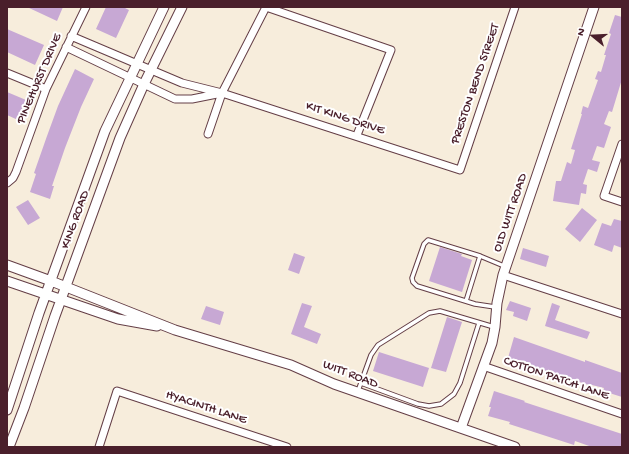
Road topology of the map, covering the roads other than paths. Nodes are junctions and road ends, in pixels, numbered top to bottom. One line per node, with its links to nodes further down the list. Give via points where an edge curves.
1 (86, 7): 7 (street, PINEHURST DRIVE)
2 (164, 7): 9 (street, KING ROAD)
3 (182, 7): 10 (street, KING ROAD)
4 (266, 7): 15 (street); 17 (street, via 391,50)
5 (515, 7): 19 (street, PRESTON BEND STREET)
6 (591, 8): 24 (street, OLD WITT ROAD)
7 (72, 36): 8 (street, PINEHURST DRIVE); 9 (street, KIT KING DRIVE)
8 (66, 47): 12 (street, KIT KING DRIVE); 14 (street, PINEHURST DRIVE)
9 (137, 64): 10 (street, KIT KING DRIVE); 12 (street, KING ROAD)
10 (151, 70): 13 (street, KING ROAD); 15 (street, KIT KING DRIVE, via 182,83)
11 (7, 73): 14 (street)
12 (130, 78): 13 (street, KIT KING DRIVE); 25 (street, KING ROAD, via 104,131)
13 (144, 84): 15 (street, KIT KING DRIVE, via 175,98 192,99); 27 (street, KING ROAD, via 120,138)
14 (46, 89): 20 (street, PINEHURST DRIVE, via 16,172)
15 (222, 93): 16 (street); 17 (street, KIT KING DRIVE)
16 (208, 134)
17 (357, 136): 19 (street, KIT KING DRIVE)
18 (622, 144): 21 (street, via 604,196)
19 (460, 170)
20 (8, 183)
21 (622, 202)
22 (480, 256): 24 (lane); 30 (lane); 30 (lane, via 428,240 424,244 412,278 417,286)
23 (7, 265): 25 (street, WITT ROAD)
24 (505, 271): 31 (street, OLD WITT ROAD); 32 (street)
25 (51, 280): 27 (street, WITT ROAD); 28 (street, KING ROAD)
26 (7, 281): 28 (street, WITT ROAD)
27 (65, 286): 29 (street, KING ROAD); 35 (street, WITT ROAD)
28 (46, 294): 29 (street, WITT ROAD); 39 (street, KING ROAD)
29 (61, 300): 35 (street, WITT ROAD, via 118,319); 42 (street, KING ROAD)
30 (466, 302): 31 (lane)
31 (496, 307): 34 (street, OLD WITT ROAD)
32 (622, 314)
33 (479, 323): 34 (lane); 37 (lane, via 440,311 429,314 378,345 371,355); 37 (lane, via 457,389 441,404 418,404)
34 (495, 328): 36 (street, OLD WITT ROAD)
35 (176, 330): 38 (street, WITT ROAD, via 292,365)
36 (483, 366): 40 (street, COTTON PATCH LANE); 41 (street, OLD WITT ROAD)
37 (361, 384): 38 (lane)
38 (358, 393): 41 (street, WITT ROAD)
39 (7, 410)
40 (622, 414)
41 (460, 428): 45 (street, WITT ROAD)
42 (9, 447)
43 (99, 447): 44 (street, HYACINTH LANE, via 117,391)
44 (287, 447)
45 (515, 447)

